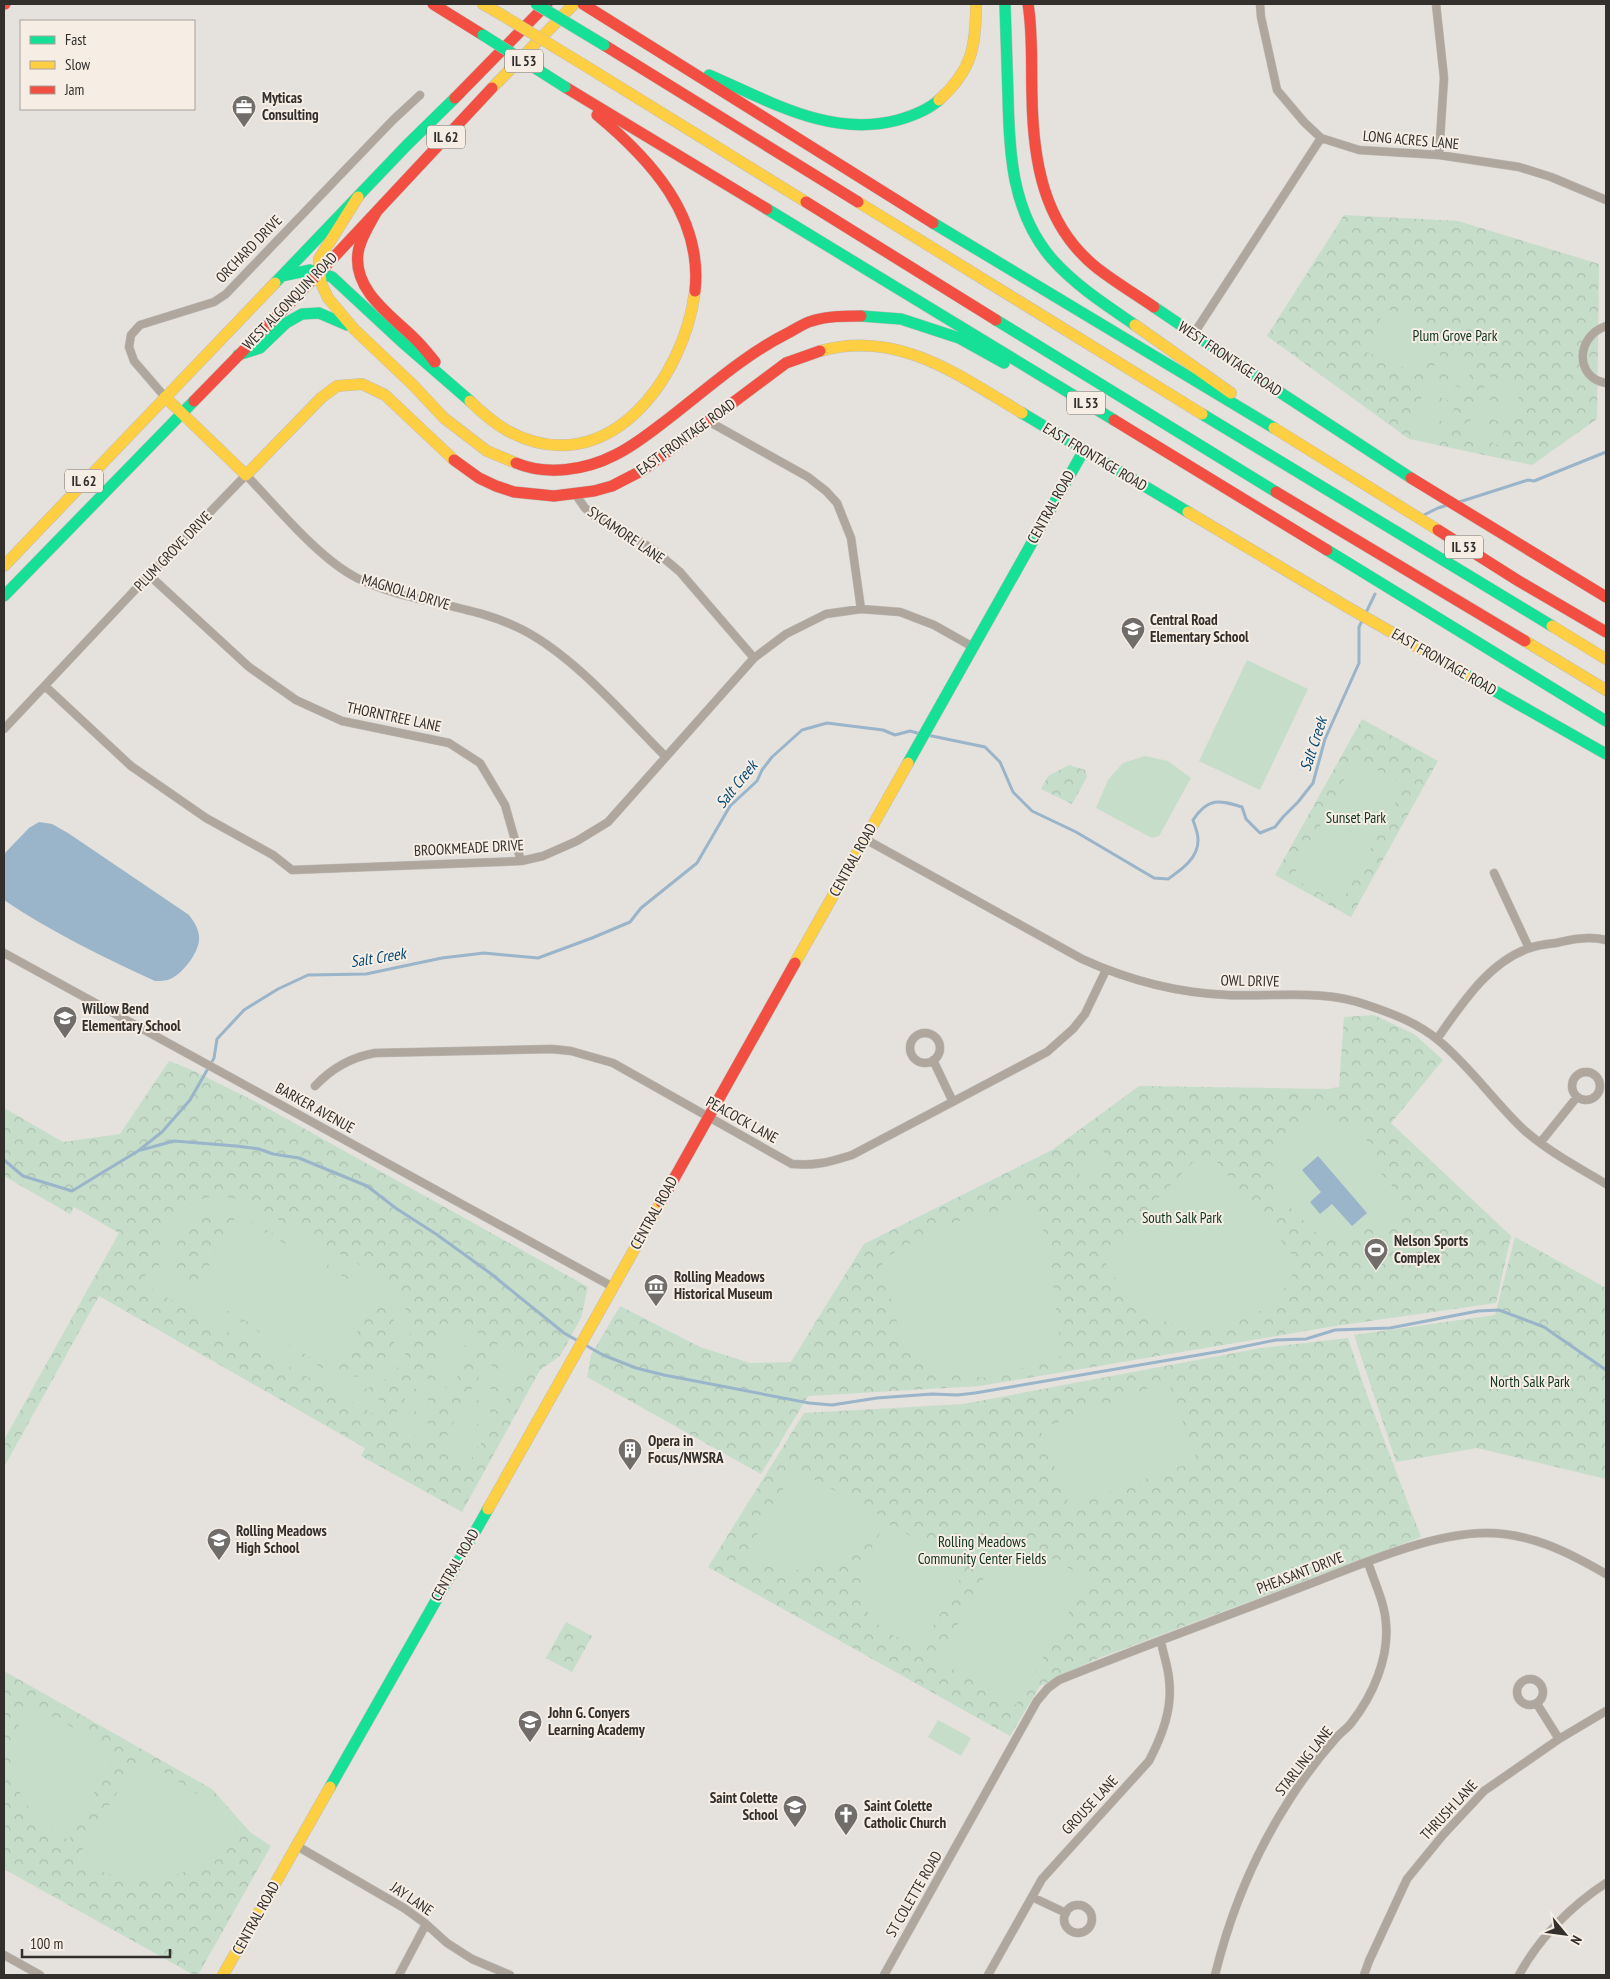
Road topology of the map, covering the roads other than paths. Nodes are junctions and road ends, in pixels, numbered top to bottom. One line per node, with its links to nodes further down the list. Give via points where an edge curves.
1 (433, 4): 13 (main road, IL 53, bridge)
2 (483, 4): 47 (main road, IL 53, bridge, via 1238,469)
3 (536, 4): 45 (main road, IL 53, bridge)
4 (547, 4): 17 (main road, WEST ALGONQUIN ROAD / IL 62)
5 (574, 4): 19 (main road, WEST ALGONQUIN ROAD / IL 62)
6 (583, 4): 12 (main road, IL 53)
7 (976, 4): 12 (main road, via 976,28 970,58 958,82 940,102 927,110 878,124 824,122 793,112)
8 (1005, 4): 34 (main road, via 1011,164 1018,197 1039,244 1062,272 1083,288)
9 (1028, 4): 24 (main road, WEST FRONTAGE ROAD, via 1034,143 1043,190 1057,221 1096,267)
10 (1260, 4): 15 (street, via 1277,90)
11 (1436, 4): 16 (street, via 1444,78)
12 (666, 56): 34 (main road, IL 53, via 966,244)
13 (565, 87): 26 (main road, via 649,162 681,214 692,250 696,280 681,350 658,392 639,412 612,431 571,444 545,444 515,435 488,418); 30 (main road, IL 53)
14 (420, 95): 29 (street, ORCHARD DRIVE, via 226,294 214,302 140,325 131,335 129,347 134,361)
15 (1321, 138): 16 (street, LONG ACRES LANE, via 1359,150); 24 (street)
16 (1438, 155): 18 (street, LONG ACRES LANE, via 1519,166)
17 (358, 197): 20 (main road, via 319,258); 21 (main road, WEST ALGONQUIN ROAD / IL 62)
18 (1606, 200)
19 (377, 211): 20 (main road, WEST ALGONQUIN ROAD / IL 62); 26 (main road, via 358,251 358,274 372,296 423,347)
20 (320, 272): 21 (main road, via 303,269); 23 (main road, via 321,284 328,298); 25 (main road, WEST ALGONQUIN ROAD / IL 62); 26 (main road, via 330,275)
21 (282, 276): 29 (main road, WEST ALGONQUIN ROAD / IL 62)
22 (1606, 326): 27 (street, via 1590,335 1582,353 1587,371)
23 (354, 329): 25 (main road, via 325,313 304,313 289,320 261,347); 30 (main road, via 444,418 479,445 496,456 539,469 589,466 616,455 772,341 811,321 839,316 901,319 959,338)
24 (1193, 334): 40 (main road, WEST FRONTAGE ROAD, via 1298,405)
25 (238, 355): 31 (main road, WEST ALGONQUIN ROAD / IL 62)
26 (449, 381)
27 (1606, 383)
28 (350, 384): 35 (main road, PLUM GROVE DRIVE, via 337,386 320,398); 36 (main road, SYCAMORE LANE, via 362,384 385,395 452,459 480,479 519,492 551,497)
29 (165, 397): 31 (main road, MAGNOLIA DRIVE); 37 (main road, WEST ALGONQUIN ROAD / IL 62)
30 (1094, 408): 48 (main road, IL 53)
31 (181, 414): 35 (main road, MAGNOLIA DRIVE); 39 (main road, WEST ALGONQUIN ROAD / IL 62)
32 (708, 421): 33 (main road, EAST FRONTAGE ROAD, via 786,363 829,348 862,344 911,352 936,363); 36 (main road, EAST FRONTAGE ROAD, via 629,478); 41 (street, via 808,477 837,503 852,538)
33 (1084, 450): 43 (main road, CENTRAL ROAD); 50 (main road, EAST FRONTAGE ROAD, via 1349,608)
34 (1324, 458): 42 (main road, IL 53)
35 (246, 475): 38 (street, PLUM GROVE DRIVE); 51 (street, MAGNOLIA DRIVE, via 319,550 357,578 386,589 488,615 554,648)
36 (576, 495): 44 (street, SYCAMORE LANE, via 594,516 654,550 680,572)
37 (4, 566)
38 (149, 575): 46 (street, PLUM GROVE DRIVE); 53 (street, THORNTREE LANE, via 248,667 296,700 342,721 450,742 480,763 505,805)
39 (4, 596)
40 (1606, 597)
41 (861, 609): 43 (street, BROOKMEADE DRIVE, via 900,612 934,625); 44 (street, BROOKMEADE DRIVE, via 826,614 786,634)
42 (1606, 632)
43 (973, 647): 52 (main road, CENTRAL ROAD)
44 (754, 658): 51 (street, BROOKMEADE DRIVE)
45 (1606, 659)
46 (45, 686): 49 (street, PLUM GROVE DRIVE); 53 (street, BROOKMEADE DRIVE, via 131,766 206,818 273,855 292,870)
47 (1606, 690)
48 (1606, 721)
49 (4, 729)
50 (1606, 754)
51 (665, 756): 53 (street, BROOKMEADE DRIVE, via 608,822 577,841 543,856)
52 (865, 839): 58 (street, OWL DRIVE); 64 (main road, CENTRAL ROAD)
53 (521, 861)
54 (1494, 873): 56 (street)
55 (1606, 940): 56 (street, via 1579,938)
56 (1529, 948): 59 (street, via 1502,963 1479,985)
57 (4, 953): 67 (street, BARKER AVENUE)
58 (1106, 970): 59 (street, OWL DRIVE, via 1200,993 1339,998 1366,1004 1420,1027); 63 (street, PEACOCK LANE, via 1085,1014 1060,1042)
59 (1437, 1039): 65 (street, OWL DRIVE)
60 (933, 1060): 63 (street)
61 (315, 1086): 64 (street, PEACOCK LANE, via 339,1066 362,1055 375,1053 561,1050 613,1063)
62 (1577, 1098): 65 (street)
63 (953, 1102): 64 (street, PEACOCK LANE, via 852,1155 811,1166 792,1164)
64 (709, 1117): 67 (main road, CENTRAL ROAD)
65 (1540, 1143): 66 (street, OWL DRIVE)
66 (1606, 1184)
67 (613, 1287): 75 (main road, CENTRAL ROAD)
68 (1368, 1562): 69 (street, PHEASANT DRIVE, via 1428,1542 1486,1533 1536,1539); 70 (street, PHEASANT DRIVE); 87 (street, STARLING LANE, via 1386,1624 1386,1646 1374,1687 1351,1724 1336,1738 1290,1799 1269,1833 1236,1902)
69 (1606, 1574)
70 (1160, 1641): 73 (street, PHEASANT DRIVE, via 1059,1680 1037,1701); 77 (street, GROUSE LANE, via 1170,1679 1170,1699 1160,1739 1149,1761 1060,1857)
71 (1537, 1704): 74 (street)
72 (1606, 1711): 74 (street, THRUSH LANE)
73 (1026, 1722): 85 (street, ST COLETTE ROAD)
74 (1559, 1739): 88 (street, THRUSH LANE, via 1484,1792 1424,1856 1407,1879)
75 (297, 1846): 79 (street, JAY LANE); 82 (main road, CENTRAL ROAD)
76 (1606, 1883): 89 (street, via 1574,1907 1535,1947)
77 (1032, 1896): 78 (street); 86 (street, GROUSE LANE)
78 (1066, 1912)
79 (426, 1924): 83 (street); 84 (street, JAY LANE, via 472,1959)
80 (4, 1955): 81 (street)
81 (40, 1975)
82 (223, 1975)
83 (398, 1975)
84 (510, 1975)
85 (884, 1975)
86 (988, 1975)
87 (1215, 1975)
88 (1364, 1975)
89 (1519, 1975)

